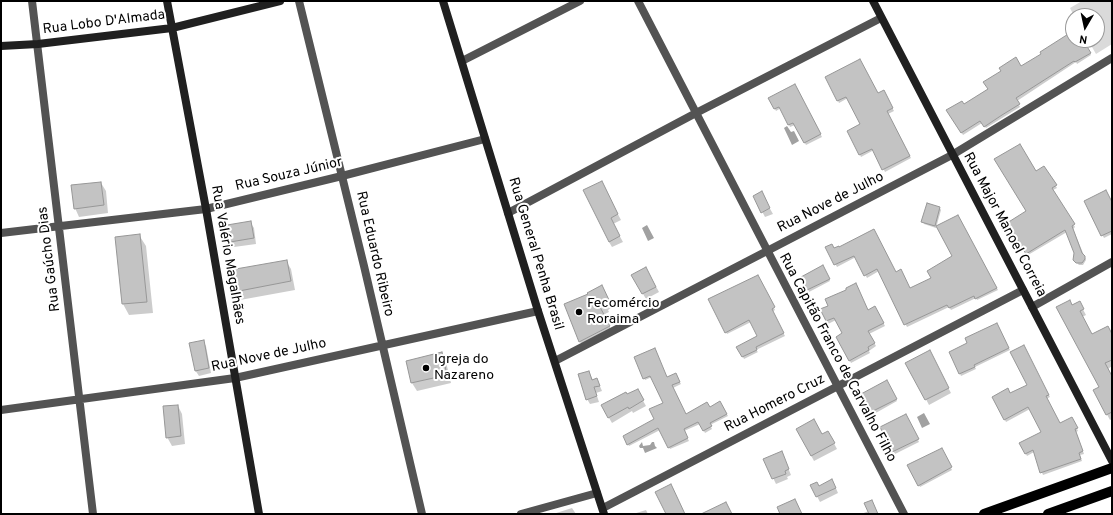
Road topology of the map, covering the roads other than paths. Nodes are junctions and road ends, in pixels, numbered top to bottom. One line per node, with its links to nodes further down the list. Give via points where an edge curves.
1 (32, 1): 11 (street, Rua Gaúcho Dias)
2 (167, 1): 10 (street, Rua Valério Magalhães)
3 (280, 1): 10 (street, Rua Lobo D'Almada)
4 (299, 1): 18 (street, Rua Eduardo Ribeiro)
5 (443, 1): 14 (street, Rua General Penha Brasil)
6 (580, 1): 14 (street)
7 (638, 1): 15 (street, Rua Capitão Franco de Carvalho Filho)
8 (873, 1): 9 (street, Rua Major Manoel Correia)
9 (882, 18): 15 (street); 17 (street, Rua Major Manoel Correia)
10 (172, 28): 11 (street, Rua Lobo D'Almada); 19 (street, Rua Valério Magalhães)
11 (38, 44): 12 (street, Rua Lobo D'Almada); 21 (street, Rua Gaúcho Dias)
12 (1, 46)
13 (1112, 58): 17 (street, Rua Nove de Julho)
14 (462, 61): 16 (street, Rua General Penha Brasil)
15 (696, 113): 20 (street); 23 (street, Rua Capitão Franco de Carvalho Filho)
16 (485, 139): 18 (street, Rua Souza Júnior); 20 (street, Rua General Penha Brasil)
17 (952, 155): 23 (street, Rua Nove de Julho); 25 (street, Rua Major Manoel Correia)
18 (342, 176): 19 (street, Rua Souza Júnior); 28 (street, Rua Eduardo Ribeiro)
19 (206, 208): 21 (street, Rua Souza Júnior); 30 (street, Rua Valério Magalhães)
20 (508, 212): 27 (street, Rua General Penha Brasil)
21 (59, 226): 22 (street, Rua Souza Júnior); 32 (street, Rua Gaúcho Dias)
22 (1, 233)
23 (767, 251): 29 (street, Rua Nove de Julho); 31 (street, Rua Capitão Franco de Carvalho Filho)
24 (1112, 262): 26 (street)
25 (1023, 290): 26 (street, Rua Major Manoel Correia); 31 (street, Rua Homero Cruz)
26 (1032, 306): 34 (street, Rua Major Manoel Correia)
27 (538, 311): 28 (street, Rua Nove de Julho); 29 (street, Rua General Penha Brasil)
28 (382, 345): 30 (street, Rua Nove de Julho); 41 (street, Rua Eduardo Ribeiro)
29 (555, 361): 37 (street, Rua General Penha Brasil)
30 (234, 378): 32 (street, Rua Nove de Julho); 40 (street, Rua Valério Magalhães)
31 (837, 386): 38 (street, Rua Homero Cruz); 43 (street, Rua Capitão Franco de Carvalho Filho)
32 (79, 400): 33 (street, Rua Nove de Julho); 39 (street, Rua Gaúcho Dias)
33 (1, 410)
34 (1112, 461)
35 (1112, 468): 44 (main road)
36 (1112, 491): 45 (main road)
37 (597, 493): 38 (street, Rua General Penha Brasil); 42 (street)
38 (604, 511)
39 (93, 514)
40 (259, 514)
41 (422, 514)
42 (521, 514)
43 (904, 514)
44 (984, 514)
45 (1048, 514)

